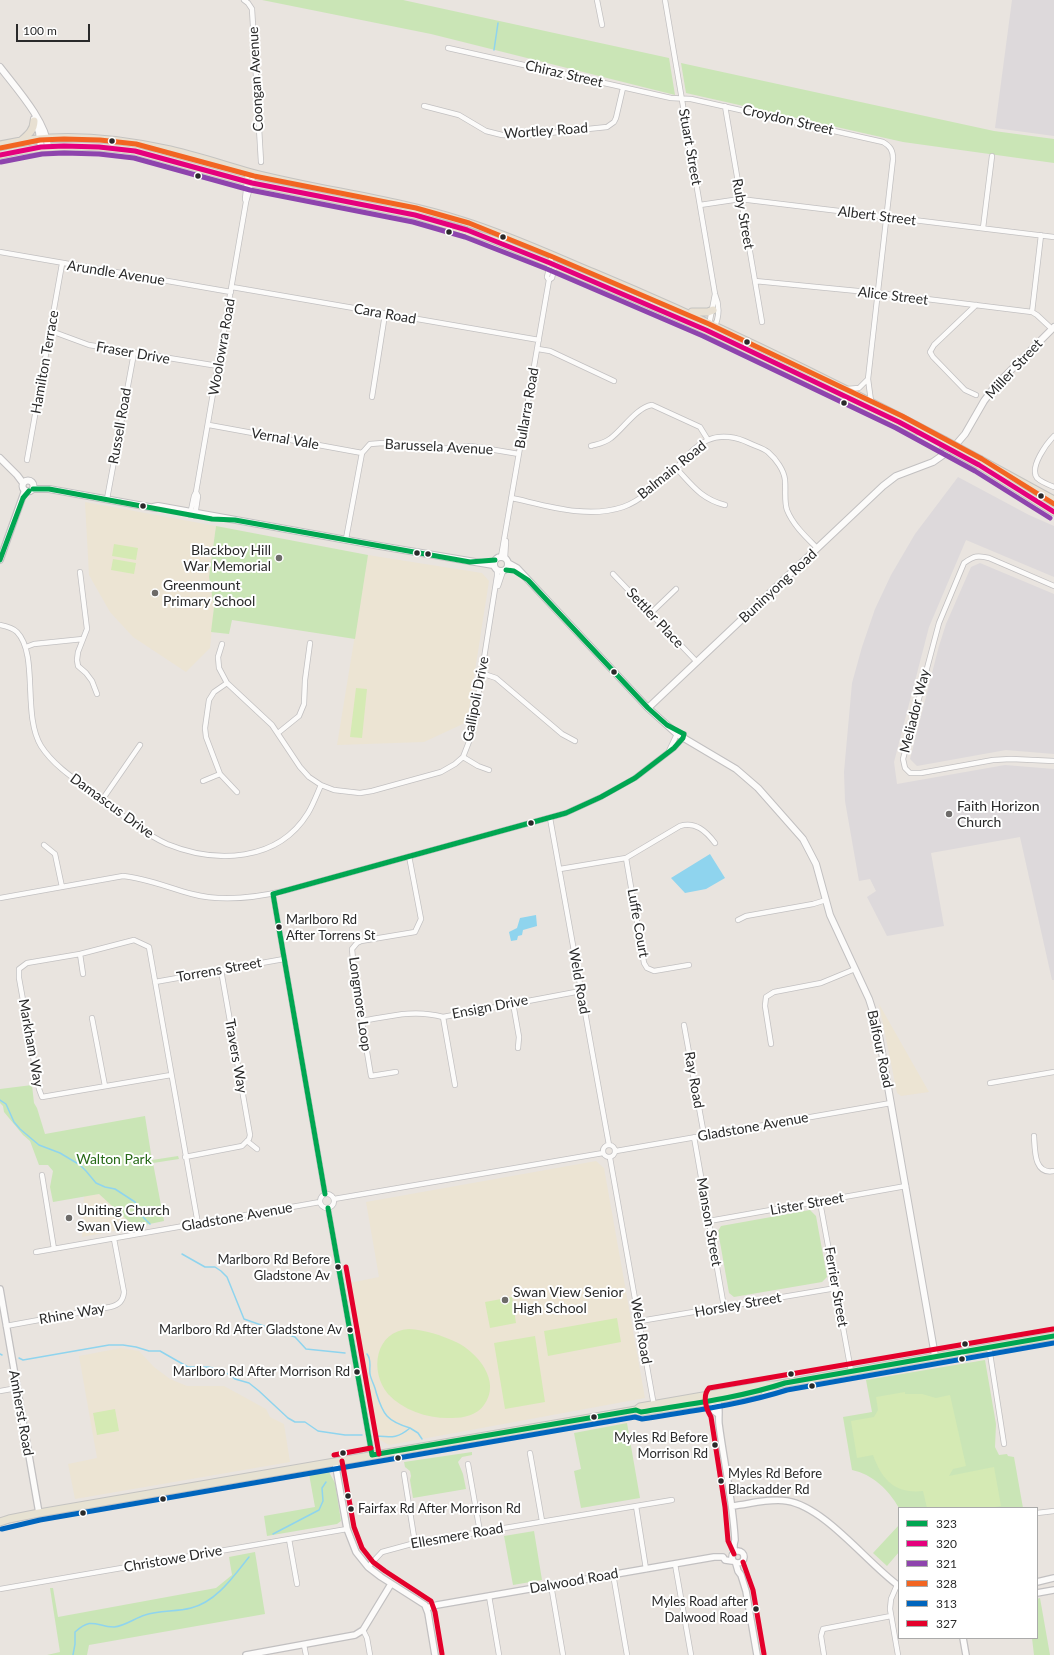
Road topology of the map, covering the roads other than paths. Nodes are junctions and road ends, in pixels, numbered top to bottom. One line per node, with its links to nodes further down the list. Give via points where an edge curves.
1 (244, 0): 19 (street, Coongan Avenue, via 252,9)
2 (597, 0): 4 (street)
3 (665, 0): 8 (street, Stuart Street)
4 (602, 25)
5 (448, 48): 7 (street, Chiraz Street)
6 (0, 67): 11 (main road)
7 (623, 88): 8 (street, Chiraz Street); 9 (street, Wortley Road, via 616,118 606,127 520,136 494,134 459,115)
8 (681, 98): 10 (street, Croydon Street); 23 (street, Stuart Street)
9 (424, 106)
10 (725, 106): 22 (street, Ruby Street); 24 (street, Croydon Street, via 883,142 892,149 893,159)
11 (32, 112): 12 (main road); 13 (main road, via 41,123)
12 (34, 121): 13 (main road); 14 (highway, via 31,132)
13 (44, 138): 14 (highway); 16 (main road); 20 (highway, via 88,138 128,142 165,149)
14 (21, 141): 15 (highway)
15 (0, 145)
16 (45, 147): 17 (highway); 21 (highway, via 82,146 135,151)
17 (0, 155)
18 (992, 156): 25 (street)
19 (261, 162)
20 (251, 173): 21 (street, Woolowra Road); 29 (highway, via 437,213 500,234)
21 (249, 182): 31 (highway, via 415,215 467,230); 33 (street, Woolowra Road)
22 (740, 199): 23 (street, Albert Street); 24 (street, Albert Street); 32 (street, Ruby Street)
23 (700, 205): 35 (street, Stuart Street)
24 (887, 217): 25 (street, Albert Street); 34 (street)
25 (983, 228): 26 (street, Albert Street)
26 (1041, 235): 27 (street, Albert Street); 39 (street)
27 (1054, 237)
28 (0, 252): 30 (street, Arundle Avenue)
29 (554, 256): 31 (street, Bullarra Road); 38 (highway)
30 (62, 264): 33 (street, Arundle Avenue); 44 (street, Hamilton Terrace)
31 (552, 264): 45 (highway); 46 (street, Bullarra Road, via 552,278 549,280)
32 (755, 281): 34 (street, Alice Street); 41 (street, Ruby Street)
33 (232, 289): 40 (street, Cara Road); 49 (street, Woolowra Road)
34 (878, 293): 36 (street, Alice Street); 50 (street)
35 (715, 294): 37 (street, Stuart Street); 42 (street, Stuart Street, via 719,311)
36 (976, 305): 39 (street, Alice Street); 53 (street, via 934,345 930,352 965,390)
37 (713, 310): 38 (highway, via 701,313); 42 (street, Stuart Street)
38 (688, 312): 42 (highway)
39 (1032, 312): 43 (street)
40 (385, 314): 46 (street, Cara Road); 54 (street)
41 (762, 322)
42 (713, 324): 45 (street, Stuart Street); 52 (highway)
43 (1053, 328): 67 (main road, Miller Street, via 996,385 965,434 953,448 933,462)
44 (51, 331): 48 (street, Fraser Drive, via 79,342); 64 (street, Hamilton Terrace)
45 (709, 332): 59 (highway)
46 (539, 340): 47 (street, Bullarra Road)
47 (538, 349): 51 (street, via 550,351); 62 (street, Bullarra Road)
48 (134, 353): 49 (street, Fraser Drive); 72 (street, Russell Road)
49 (218, 366): 56 (street, Woolowra Road)
50 (868, 379): 52 (street, via 859,388); 55 (street)
51 (614, 381)
52 (847, 389): 55 (highway)
53 (976, 395)
54 (372, 397)
55 (871, 401): 59 (highway)
56 (209, 425): 61 (street, Vernal Vale); 76 (street, Woolowra Road, via 194,496)
57 (1054, 436): 69 (street, via 1041,454 1035,473 1041,481)
58 (708, 440): 60 (street, via 700,427 652,405 642,408 611,438 602,444); 66 (street, Balmain Road, via 698,446); 78 (street, Balmain Road, via 725,437 742,439 775,459 785,479 785,501 791,519)
59 (943, 442): 65 (highway, bridge)
60 (591, 446)
61 (362, 453): 62 (street, Barussela Avenue, via 370,444 383,442 440,449 471,446); 77 (street)
62 (519, 454): 71 (street, Bullarra Road)
63 (0, 458): 68 (main road, via 20,475)
64 (27, 460)
65 (980, 462): 73 (highway); 75 (highway)
66 (676, 468): 71 (street, Balmain Road, via 647,493 624,507 601,512 573,511); 74 (street, via 703,496)
67 (896, 476): 78 (main road, Buninyong Road)
68 (24, 482): 70 (main road, via 23,487); 70 (main road, via 31,480)
69 (1054, 487)
70 (30, 489): 72 (main road, via 45,486 49,489); 80 (street, via 23,498)
71 (512, 498): 79 (street, Bullarra Road, via 505,535)
72 (107, 499): 76 (main road, via 157,510)
73 (1054, 500)
74 (725, 505)
75 (1054, 512)
76 (193, 514): 77 (main road)
77 (346, 540): 81 (main road)
78 (817, 548): 93 (main road, Buninyong Road)
79 (505, 559): 81 (main road); 81 (main road); 84 (main road, Balfour Road)
80 (0, 560)
81 (499, 567): 84 (main road, via 514,571); 94 (street, Gallipoli Drive)
82 (80, 572): 89 (street, via 87,629)
83 (613, 574): 87 (street, Settler Place)
84 (528, 580): 97 (main road, Balfour Road)
85 (1054, 586): 103 (street, Meliador Way, via 979,555 964,564 936,630 903,759 905,768 910,773 993,760)
86 (676, 589): 87 (street)
87 (651, 613): 93 (street, Settler Place)
88 (0, 625): 92 (street, Damascus Drive, via 16,631)
89 (83, 639): 92 (street); 96 (street, via 78,652 78,666 86,673)
90 (310, 643): 98 (street, via 304,704 299,716)
91 (222, 644): 95 (street, Gallipoli Drive, via 218,657 219,668)
92 (26, 647): 109 (street, Damascus Drive, via 33,726 40,745 51,760)
93 (697, 662): 97 (main road, Buninyong Road)
94 (481, 673): 100 (street, via 496,678 562,734); 102 (street, Gallipoli Drive, via 472,734)
95 (227, 683): 98 (street, Gallipoli Drive); 105 (street, via 214,692 210,700 205,728 208,745)
96 (97, 694)
97 (649, 710): 99 (main road, Balfour Road)
98 (278, 733): 107 (street, Gallipoli Drive, via 300,767)
99 (682, 735): 110 (street, via 669,751 642,773 583,806); 119 (main road, Balfour Road, via 748,778 803,839 816,864)
100 (575, 741)
101 (140, 745): 109 (street)
102 (463, 757): 104 (street); 107 (street, Gallipoli Drive, via 441,772 372,791 349,792)
103 (1054, 762)
104 (489, 770)
105 (220, 774): 106 (street); 108 (street)
106 (202, 782)
107 (321, 785): 109 (street, Damascus Drive, via 308,813 283,840 254,854 239,856 201,854 167,844 141,829)
108 (237, 792)
109 (102, 800)
110 (550, 818): 113 (street); 115 (street, Weld Road)
111 (715, 843): 114 (street, via 709,835 687,823)
112 (44, 846): 116 (street, via 54,854)
113 (409, 856): 117 (street); 132 (street, Longmore Loop, via 421,919 415,932 361,941 354,946 352,954)
114 (626, 858): 115 (street); 123 (street, Luffe Court, via 644,963 647,968 654,971)
115 (560, 869): 128 (street, Weld Road)
116 (62, 887): 117 (street, via 123,876 214,898 233,899); 118 (street)
117 (273, 894): 122 (street)
118 (0, 898)
119 (826, 900): 120 (street, via 746,916); 124 (main road, Balfour Road)
120 (738, 920)
121 (80, 954): 126 (street); 127 (street, Markham Way, via 134,940 149,947); 141 (street, Markham Way, via 27,963 19,969 39,1089 42,1097 46,1097)
122 (284, 959): 125 (street, Torrens Street); 156 (street)
123 (689, 965)
124 (855, 969): 134 (street, via 821,983 774,992 766,997 765,1006); 142 (main road, Balfour Road, via 877,1024)
125 (221, 970): 127 (street, Torrens Street); 146 (street, Travers Way, via 250,1135)
126 (83, 974)
127 (155, 982): 138 (street, Markham Way)
128 (581, 991): 129 (street, Ensign Drive); 147 (street, Weld Road)
129 (513, 1003): 130 (street, Ensign Drive); 135 (street, via 519,1037)
130 (443, 1017): 132 (street, via 418,1012); 140 (street, Ensign Drive)
131 (92, 1018): 141 (street)
132 (362, 1021): 136 (street, Longmore Loop, via 371,1076)
133 (684, 1025): 143 (street, Ray Road)
134 (772, 1044)
135 (518, 1048)
136 (396, 1072)
137 (1054, 1072): 139 (street)
138 (171, 1075): 141 (street, Markham Way); 151 (street, Markham Way)
139 (990, 1083)
140 (455, 1085)
141 (105, 1086)
142 (891, 1103): 143 (street, Gladstone Avenue); 155 (main road, Balfour Road)
143 (704, 1135): 145 (street, Gladstone Avenue)
144 (1034, 1136): 153 (street, via 1039,1166 1046,1172)
145 (694, 1137): 149 (street, Gladstone Avenue); 161 (street, Manson Street)
146 (247, 1141): 148 (street); 151 (street, via 242,1146)
147 (609, 1145): 149 (street); 150 (street, via 604,1148)
148 (257, 1149)
149 (616, 1151): 152 (street)
150 (603, 1153): 152 (street); 157 (street)
151 (185, 1156): 162 (street, Markham Way)
152 (610, 1158): 169 (street, Weld Road)
153 (1054, 1171)
154 (42, 1175): 164 (street)
155 (906, 1186): 159 (street, Lister Street); 173 (main road, Balfour Road)
156 (325, 1194): 157 (street); 158 (street)
157 (334, 1199): 160 (street)
158 (320, 1202): 160 (street); 162 (street, Gladstone Avenue)
159 (820, 1202): 161 (street, Lister Street); 166 (street, Ferrier Street)
160 (328, 1208): 181 (street)
161 (709, 1221): 168 (street, Manson Street)
162 (198, 1224): 163 (street, Gladstone Avenue)
163 (114, 1239): 164 (street, Gladstone Avenue); 170 (street, Rhine Way, via 124,1292 120,1302 110,1307)
164 (54, 1249): 165 (street, Gladstone Avenue)
165 (36, 1252)
166 (836, 1288): 168 (street, Horsley Street); 174 (street, Ferrier Street)
167 (0, 1289): 170 (street, Amherst Road)
168 (724, 1307): 169 (street, Horsley Street)
169 (640, 1321): 178 (street, Weld Road)
170 (6, 1326): 175 (street, Amherst Road)
171 (1054, 1336): 172 (main road)
172 (989, 1347): 173 (main road); 179 (street)
173 (935, 1356): 174 (main road)
174 (851, 1371): 177 (main road, via 775,1385 767,1389)
175 (17, 1388): 176 (street); 189 (street, Amherst Road)
176 (0, 1391)
177 (714, 1397): 178 (main road); 187 (street, via 719,1411)
178 (654, 1407): 181 (main road, via 642,1412 636,1410)
179 (1004, 1444)
180 (530, 1453): 191 (street)
181 (372, 1455): 182 (main road)
182 (335, 1462): 189 (main road); 193 (street)
183 (468, 1464): 194 (street)
184 (404, 1474): 196 (street)
185 (672, 1500): 186 (street, Ellesmere Road)
186 (636, 1506): 191 (street, Ellesmere Road); 200 (street)
187 (732, 1506): 197 (street); 207 (street, via 778,1500 804,1506 820,1516)
188 (1054, 1511): 190 (street)
189 (39, 1513): 192 (main road)
190 (1038, 1513)
191 (542, 1521): 194 (street, Ellesmere Road)
192 (0, 1522)
193 (347, 1529): 195 (street, Christowe Drive); 199 (street, via 356,1552)
194 (480, 1532): 196 (street, Ellesmere Road)
195 (289, 1539): 204 (street); 208 (street, Christowe Drive)
196 (415, 1543): 199 (street, Ellesmere Road, via 382,1552)
197 (736, 1557): 198 (street, Dalwood Road); 225 (street, via 746,1591)
198 (675, 1564): 200 (street, Dalwood Road); 224 (street)
199 (368, 1567): 205 (street)
200 (646, 1569): 201 (street, Dalwood Road)
201 (613, 1574): 206 (street, Dalwood Road); 223 (street)
202 (1054, 1578): 203 (street)
203 (1038, 1582)
204 (297, 1584)
205 (391, 1584): 212 (street, via 422,1602); 214 (street)
206 (551, 1586): 211 (street, Dalwood Road); 222 (street)
207 (898, 1586): 213 (street, via 891,1599)
208 (0, 1589)
209 (1054, 1590): 210 (street)
210 (1038, 1593)
211 (489, 1596): 212 (street, Dalwood Road); 221 (street)
212 (426, 1608): 220 (street)
213 (891, 1616): 226 (street, via 823,1629 821,1636); 227 (street)
214 (363, 1630): 216 (street, via 350,1636); 219 (street)
215 (963, 1639): 228 (street)
216 (304, 1645): 217 (street); 218 (street)
217 (246, 1655)
218 (306, 1655)
219 (370, 1655)
220 (435, 1655)
221 (499, 1655)
222 (563, 1655)
223 (627, 1655)
224 (691, 1655)
225 (757, 1655)
226 (824, 1655)
227 (898, 1655)
228 (966, 1655)

